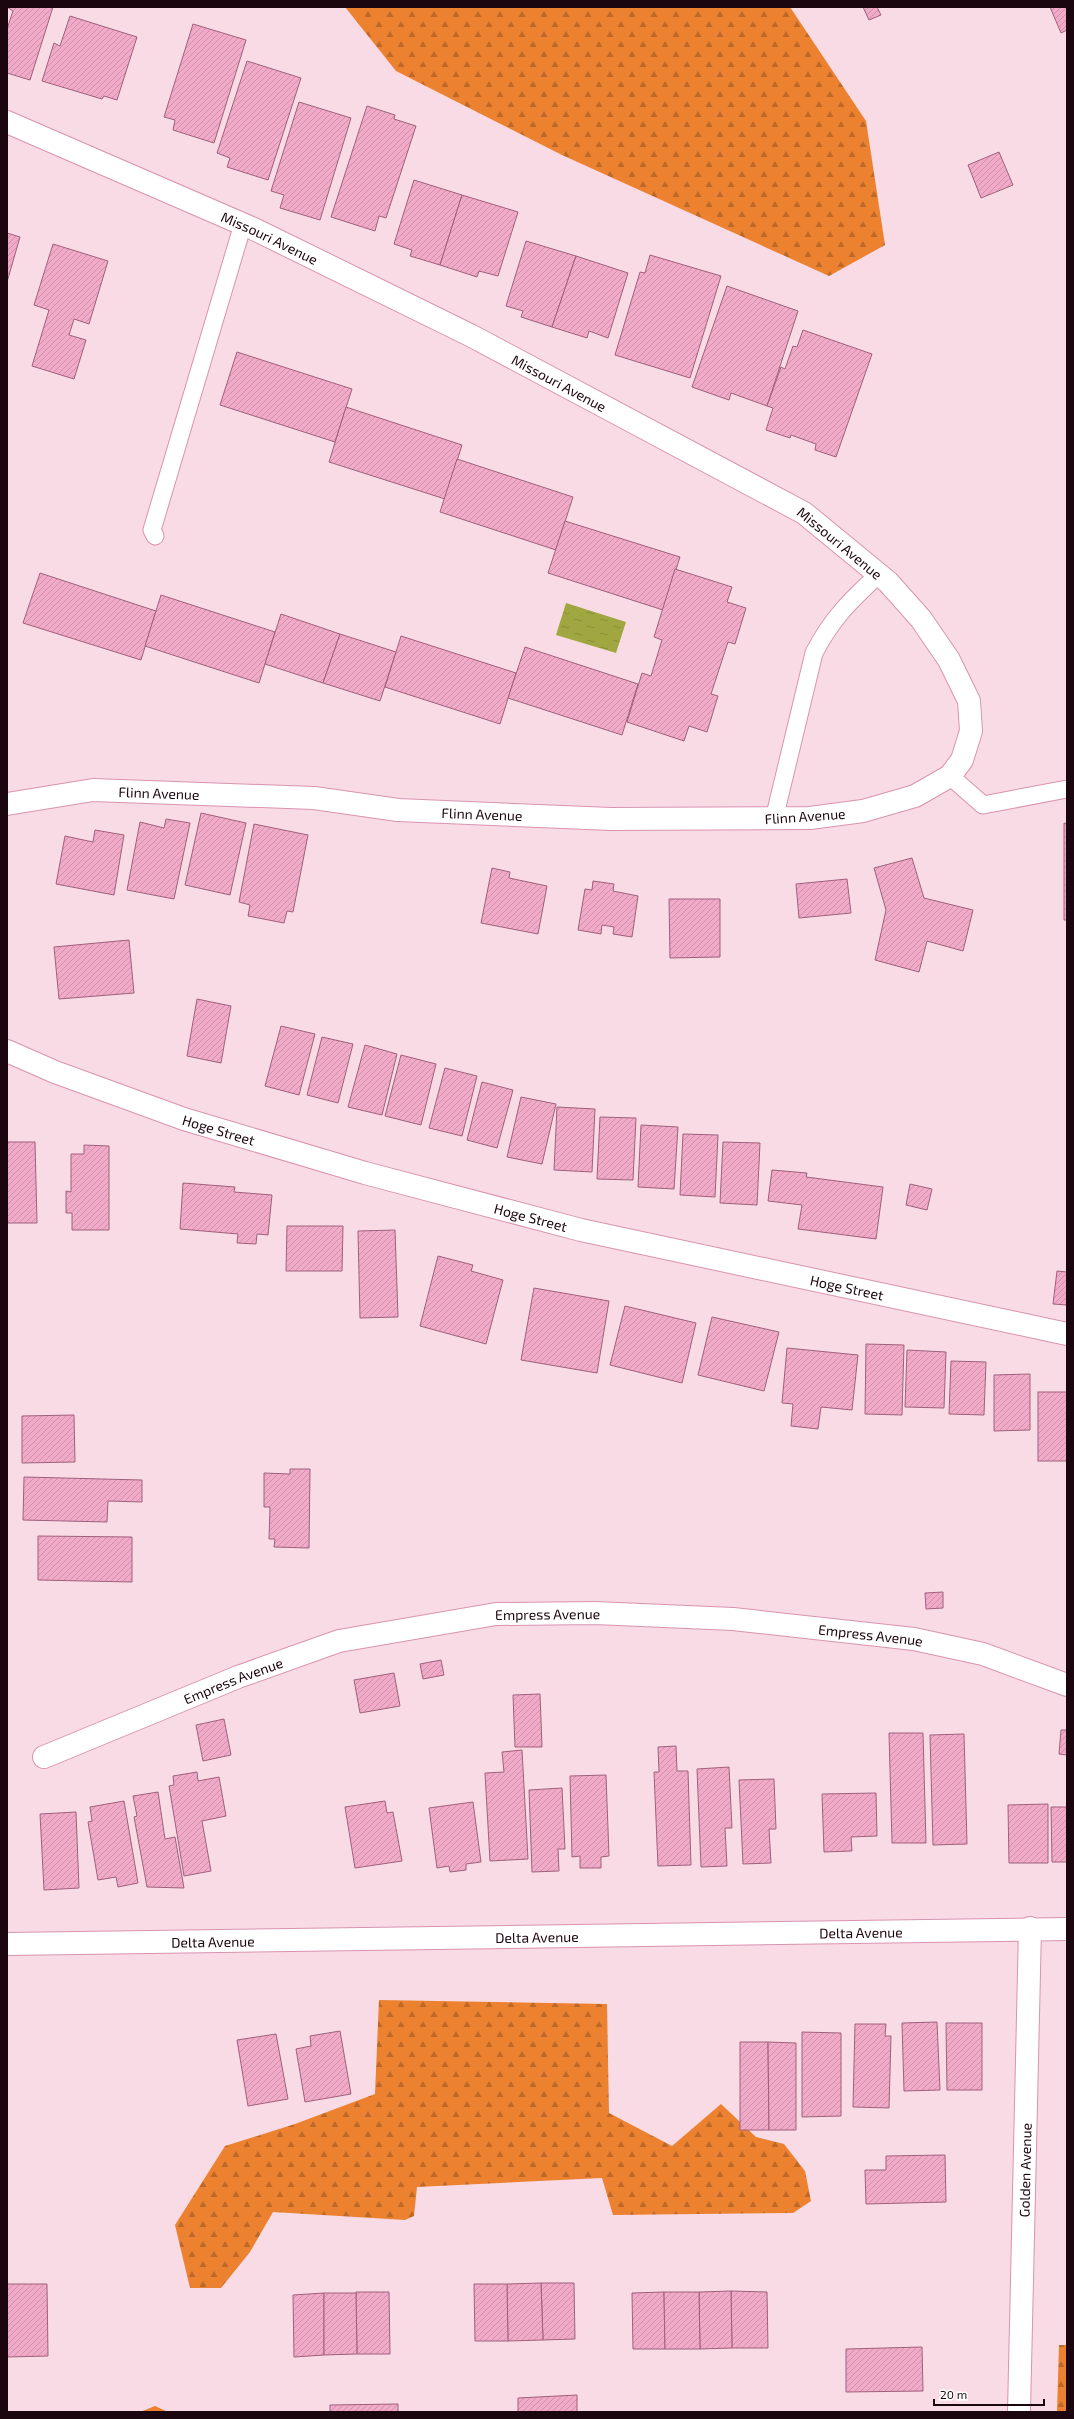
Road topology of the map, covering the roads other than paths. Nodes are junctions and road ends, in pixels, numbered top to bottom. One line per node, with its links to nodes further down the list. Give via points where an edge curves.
1 (7, 122): 2 (street, Missouri Avenue)
2 (243, 224): 3 (lane, via 152,530); 4 (street, Missouri Avenue, via 470,334 804,513)
3 (155, 536)
4 (879, 574): 5 (street, Missouri Avenue, via 921,619 950,660 968,701 971,731 962,760); 8 (lane, via 847,604 827,628 814,652)
5 (950, 776): 6 (lane, via 983,805); 8 (street, Flinn Avenue, via 915,796 863,811 810,818)
6 (1067, 790)
7 (7, 804): 8 (street, Flinn Avenue, via 93,790 314,798 398,810 610,819)
8 (774, 819)
9 (7, 1051): 10 (street, Hoge Street, via 55,1072 184,1119 394,1181 581,1230)
10 (1067, 1334)
11 (1067, 1686): 12 (street, Empress Avenue, via 983,1654 914,1639 733,1619 595,1613 496,1614 339,1641 238,1677)
12 (44, 1757)
13 (1030, 1928): 14 (street, Delta Avenue); 15 (street, Delta Avenue); 16 (street, Golden Avenue)
14 (1067, 1929)
15 (7, 1944)
16 (1019, 2412)

